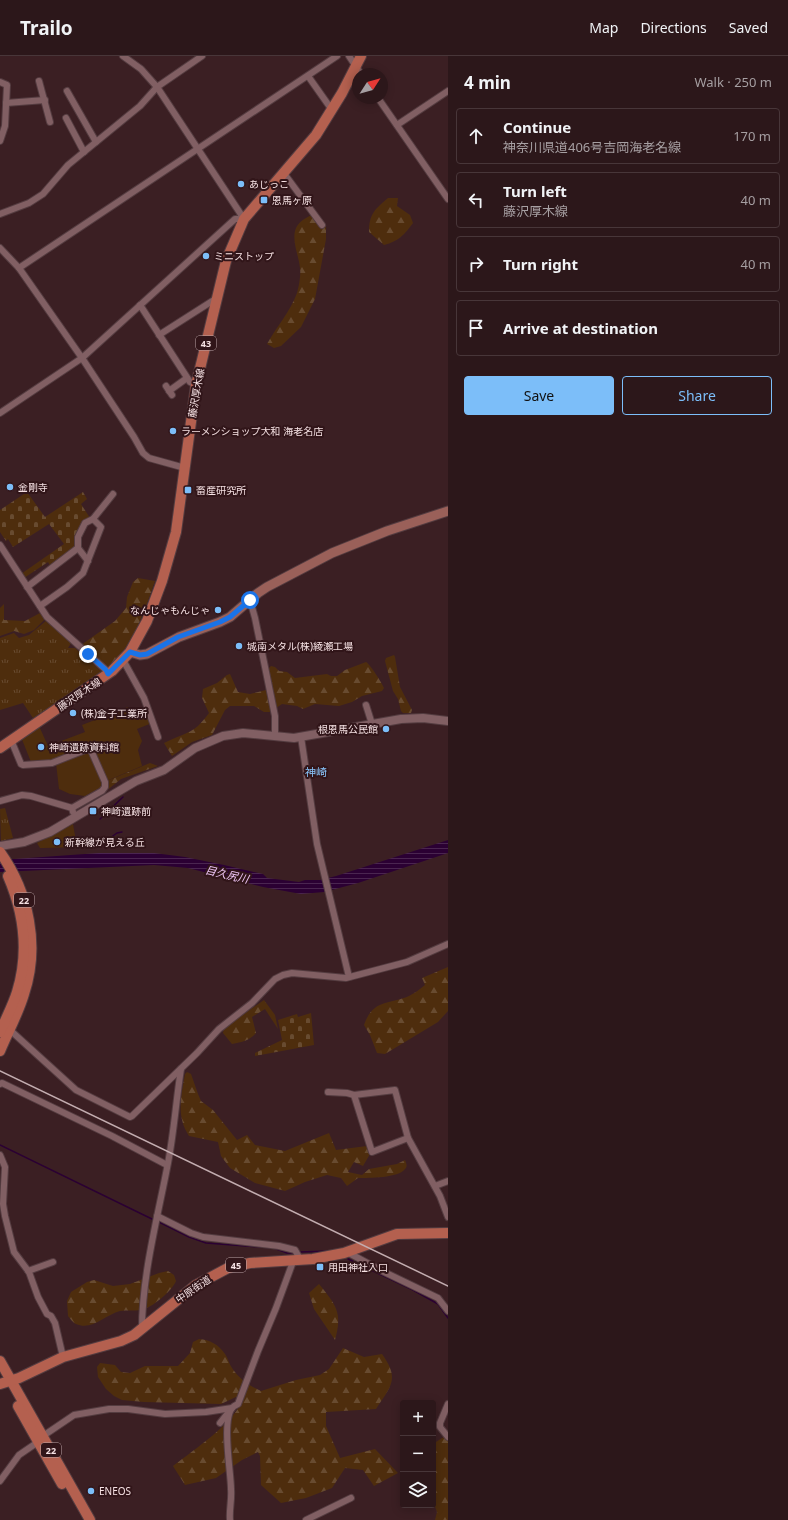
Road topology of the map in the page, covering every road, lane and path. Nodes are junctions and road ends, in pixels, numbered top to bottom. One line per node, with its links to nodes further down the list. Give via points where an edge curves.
1 (123, 56): 12 (street, via 141,69)
2 (202, 56): 12 (street)
3 (337, 56): 8 (street)
4 (348, 56): 6 (street)
5 (361, 56): 7 (main road, 藤沢厚木線 / 43)
6 (357, 68)
7 (359, 68)
8 (308, 76): 18 (street); 24 (street)
9 (352, 80): 18 (main road, 藤沢厚木線 / 43)
10 (39, 81): 15 (street)
11 (0, 82): 16 (street, via 7,85)
12 (157, 87): 23 (street, via 140,106); 24 (street)
13 (67, 91): 23 (street)
14 (448, 91): 21 (street)
15 (45, 100): 16 (street); 20 (street)
16 (6, 103): 22 (street)
17 (382, 104): 21 (street)
18 (332, 110): 26 (main road, 藤沢厚木線 / 43, via 316,135)
19 (66, 118): 25 (street)
20 (50, 122)
21 (397, 126): 27 (street)
22 (0, 141)
23 (96, 142): 25 (street)
24 (198, 150): 29 (street); 32 (street)
25 (84, 152): 28 (street, via 43,194 29,203)
26 (284, 172): 29 (main road, 藤沢厚木線 / 43); 30 (street)
27 (448, 199)
28 (0, 214)
29 (244, 219): 33 (main road, 藤沢厚木線 / 43, via 226,261); 34 (street, via 235,219)
30 (322, 225)
31 (0, 248): 32 (street)
32 (18, 268): 36 (street)
33 (218, 298): 35 (street); 38 (main road, 藤沢厚木線 / 43)
34 (140, 305): 35 (street); 36 (street)
35 (159, 335): 37 (street)
36 (82, 358): 40 (street); 41 (street, via 146,456)
37 (188, 378): 38 (street); 39 (street)
38 (196, 385): 41 (main road, 藤沢厚木線 / 43)
39 (169, 391)
40 (0, 413)
41 (185, 468): 51 (main road, 藤沢厚木線 / 43, via 170,556 147,621)
42 (113, 494): 44 (street)
43 (448, 512): 49 (main road, via 387,531 332,553 267,587)
44 (93, 519): 46 (street, via 85,523 78,537); 47 (street, via 101,527)
45 (0, 545): 48 (street)
46 (78, 548): 47 (street); 48 (street)
47 (88, 561): 50 (street, via 83,573)
48 (27, 587): 50 (street)
49 (250, 600): 51 (main road, via 230,617 178,637 147,654); 57 (street, via 275,716)
50 (40, 606): 53 (street, via 47,617)
51 (130, 652): 52 (main road, 藤沢厚木線 / 43)
52 (123, 660): 53 (main road, 藤沢厚木線 / 43); 58 (street, via 144,698)
53 (108, 674): 60 (main road, 藤沢厚木線 / 43)
54 (366, 705): 56 (street)
55 (448, 721): 56 (street, via 417,718)
56 (372, 724): 59 (street)
57 (274, 736): 59 (street); 64 (street, via 243,733 223,736 195,748 164,770 136,781)
58 (158, 737)
59 (301, 738): 70 (street, via 317,844)
60 (11, 740): 61 (main road, 藤沢厚木線 / 43); 63 (street, via 24,765 52,763 90,748 105,787)
61 (0, 748)
62 (0, 801): 63 (street, via 22,795)
63 (72, 808): 64 (street)
64 (74, 817): 65 (street, via 40,836)
65 (0, 846)
66 (0, 852): 69 (main road, 22, via 20,887 30,923)
67 (0, 862): 69 (main road, 22, via 13,888)
68 (448, 944): 70 (street, via 407,962)
69 (28, 953): 71 (main road, 22, via 30,968 24,994)
70 (349, 977): 73 (street, via 333,978 292,973 279,977 219,1029)
71 (3, 1026): 72 (main road, 22); 73 (street, via 76,1090 130,1117)
72 (0, 1051)
73 (181, 1069): 79 (street)
74 (0, 1084): 79 (street, via 39,1100)
75 (328, 1092): 76 (street)
76 (354, 1095): 77 (street, via 395,1090); 77 (street, via 372,1152)
77 (408, 1138): 81 (street)
78 (0, 1155): 88 (street, via 5,1167 3,1204 7,1229 14,1252)
79 (167, 1165): 83 (street)
80 (448, 1181): 81 (street)
81 (435, 1186): 82 (street)
82 (448, 1217)
83 (157, 1218): 86 (street, via 191,1234 279,1246); 90 (street)
84 (448, 1233): 85 (main road, 中原街道 / 45, via 397,1234)
85 (347, 1252): 86 (main road, 中原街道 / 45, via 313,1259); 89 (street, via 380,1273 438,1298)
86 (297, 1256): 90 (main road, 中原街道 / 45, via 250,1263 220,1272 196,1285); 95 (street, via 238,1404)
87 (53, 1262): 88 (street)
88 (28, 1271): 91 (street, via 38,1297 55,1323)
89 (448, 1312)
90 (142, 1329): 91 (main road, 中原街道 / 45, via 121,1341)
91 (63, 1357): 93 (main road, 中原街道 / 45)
92 (0, 1360): 93 (main road, 22)
93 (4, 1380): 98 (main road, 22)
94 (448, 1404): 97 (street, via 440,1427)
95 (232, 1408): 96 (street); 98 (street, via 165,1414 110,1409 74,1415); 103 (street, via 227,1430)
96 (220, 1423)
97 (448, 1437)
98 (40, 1439): 99 (street, via 19,1455); 101 (main road, 22); 102 (main road, 22)
99 (0, 1481)
100 (351, 1498): 104 (street)
101 (82, 1520)
102 (90, 1520)
103 (230, 1520)
104 (306, 1520)

